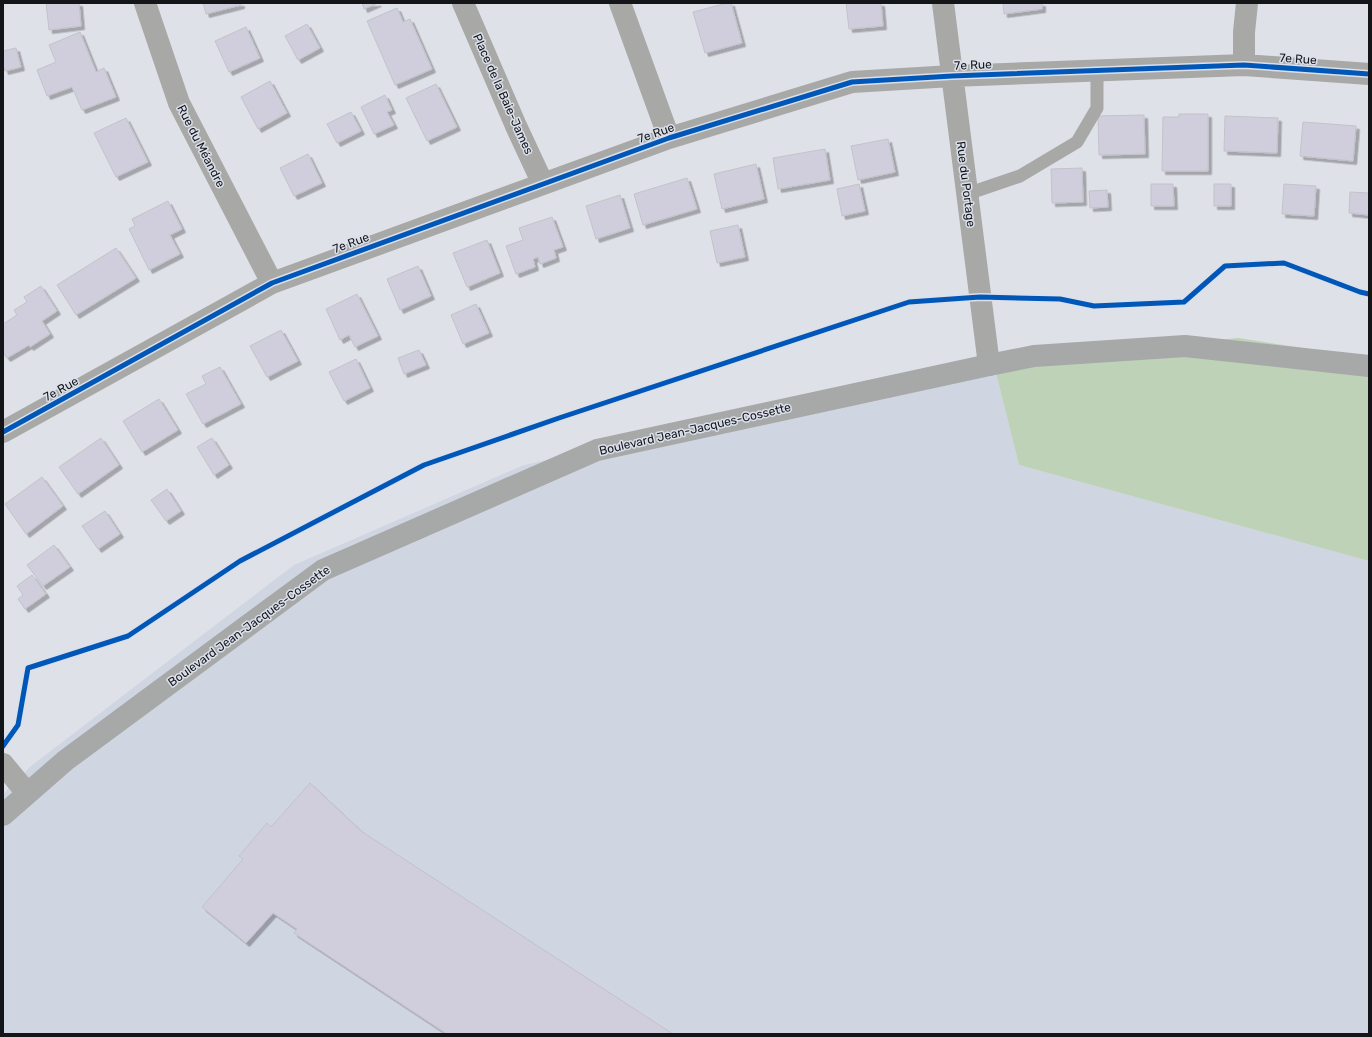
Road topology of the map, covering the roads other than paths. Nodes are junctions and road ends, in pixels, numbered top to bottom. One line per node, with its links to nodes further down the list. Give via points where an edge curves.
1 (145, 3): 13 (street, Rue du Méandre, via 179,103)
2 (463, 3): 11 (street, Place de la Baie-James)
3 (620, 3): 10 (street)
4 (943, 3): 9 (street, Rue du Portage)
5 (1247, 3): 6 (street)
6 (1244, 65): 7 (street, 7e Rue); 8 (street, 7e Rue)
7 (1097, 71): 9 (street, 7e Rue); 12 (lane, via 1097,108 1077,142 1020,176)
8 (1369, 74)
9 (952, 76): 10 (street, 7e Rue, via 852,82); 12 (street, Rue du Portage)
10 (669, 138): 11 (street, 7e Rue)
11 (544, 184): 13 (street, 7e Rue)
12 (967, 194): 14 (street, Rue du Portage)
13 (272, 283): 16 (street, 7e Rue)
14 (990, 365): 15 (main road, Boulevard Jean-Jacques-Cossette, via 1034,356 1185,346); 18 (main road, Boulevard Jean-Jacques-Cossette, via 597,450 323,570 66,760)
15 (1369, 366)
16 (3, 432)
17 (3, 764): 18 (street)
18 (27, 793): 19 (main road, Boulevard Jean-Jacques-Cossette)
19 (3, 815)

